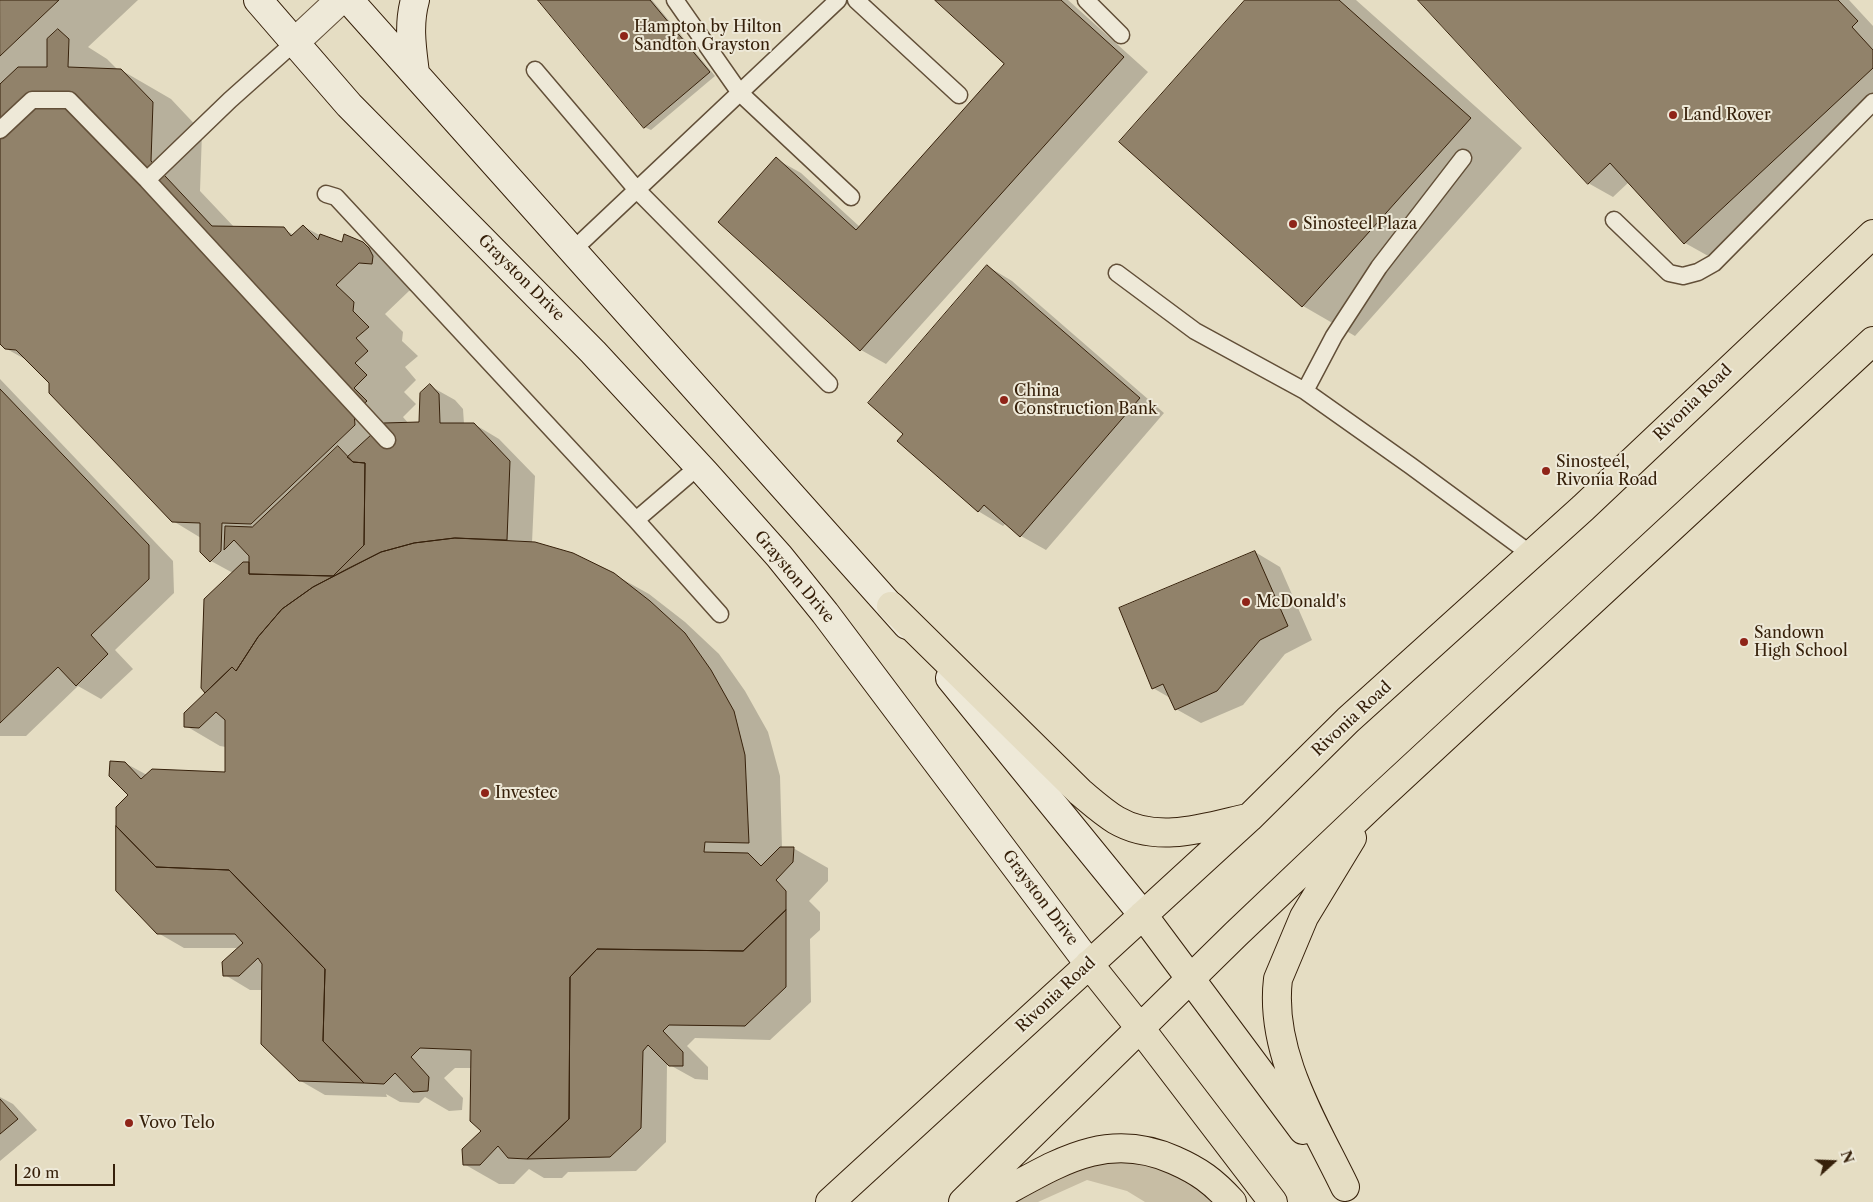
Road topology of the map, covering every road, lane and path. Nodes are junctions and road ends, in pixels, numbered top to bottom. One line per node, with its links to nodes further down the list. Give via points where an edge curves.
1 (258, 0): 10 (main road, Grayston Drive)
2 (340, 0): 10 (main road)
3 (349, 0): 12 (main road)
4 (415, 0): 12 (main road, via 410,38)
5 (674, 0): 13 (lane)
6 (838, 0): 13 (lane)
7 (856, 0): 14 (lane)
8 (1086, 0): 9 (lane)
9 (1121, 35)
10 (295, 42): 18 (lane); 30 (main road, Grayston Drive, via 349,105 593,352)
11 (535, 70): 19 (lane)
12 (415, 73): 24 (main road)
13 (740, 93): 19 (lane); 21 (lane)
14 (959, 95)
15 (1873, 102): 22 (lane, via 1714,263 1698,272 1683,276 1669,273)
16 (0, 130): 18 (lane, via 32,100 69,100)
17 (1463, 158): 28 (lane, via 1379,267 1334,336)
18 (147, 180): 29 (lane)
19 (637, 190): 24 (lane); 27 (lane)
20 (326, 194): 31 (lane, via 336,197)
21 (851, 197)
22 (1614, 220)
23 (1873, 234): 32 (main road, Rivonia Road)
24 (573, 250): 33 (main road)
25 (1117, 273): 28 (lane, via 1195,331)
26 (1873, 341): 35 (main road)
27 (829, 384)
28 (1304, 391): 32 (lane)
29 (387, 440)
30 (699, 466): 31 (lane); 38 (main road, Grayston Drive, via 826,613)
31 (636, 520): 34 (lane)
32 (1532, 555): 36 (main road, Rivonia Road, via 1348,720)
33 (891, 606): 36 (main road, via 1068,781 1117,821 1143,831 1168,833 1198,830); 37 (main road)
34 (720, 614)
35 (1376, 801): 39 (main road); 41 (main road, via 1304,917 1276,990 1279,1033 1285,1054 1300,1095)
36 (1249, 818): 37 (main road, Rivonia Road)
37 (1143, 915): 38 (main road, Rivonia Road); 39 (main road)
38 (1089, 964): 40 (main road, Grayston Drive); 42 (main road, Rivonia Road)
39 (1190, 979): 40 (main road); 41 (main road)
40 (1140, 1028): 43 (main road); 46 (main road, Grayston Drive)
41 (1351, 1195)
42 (830, 1202)
43 (963, 1202)
44 (985, 1202): 45 (main road, via 1040,1171 1078,1155 1130,1147 1161,1154 1195,1169)
45 (1232, 1202)
46 (1273, 1202)

